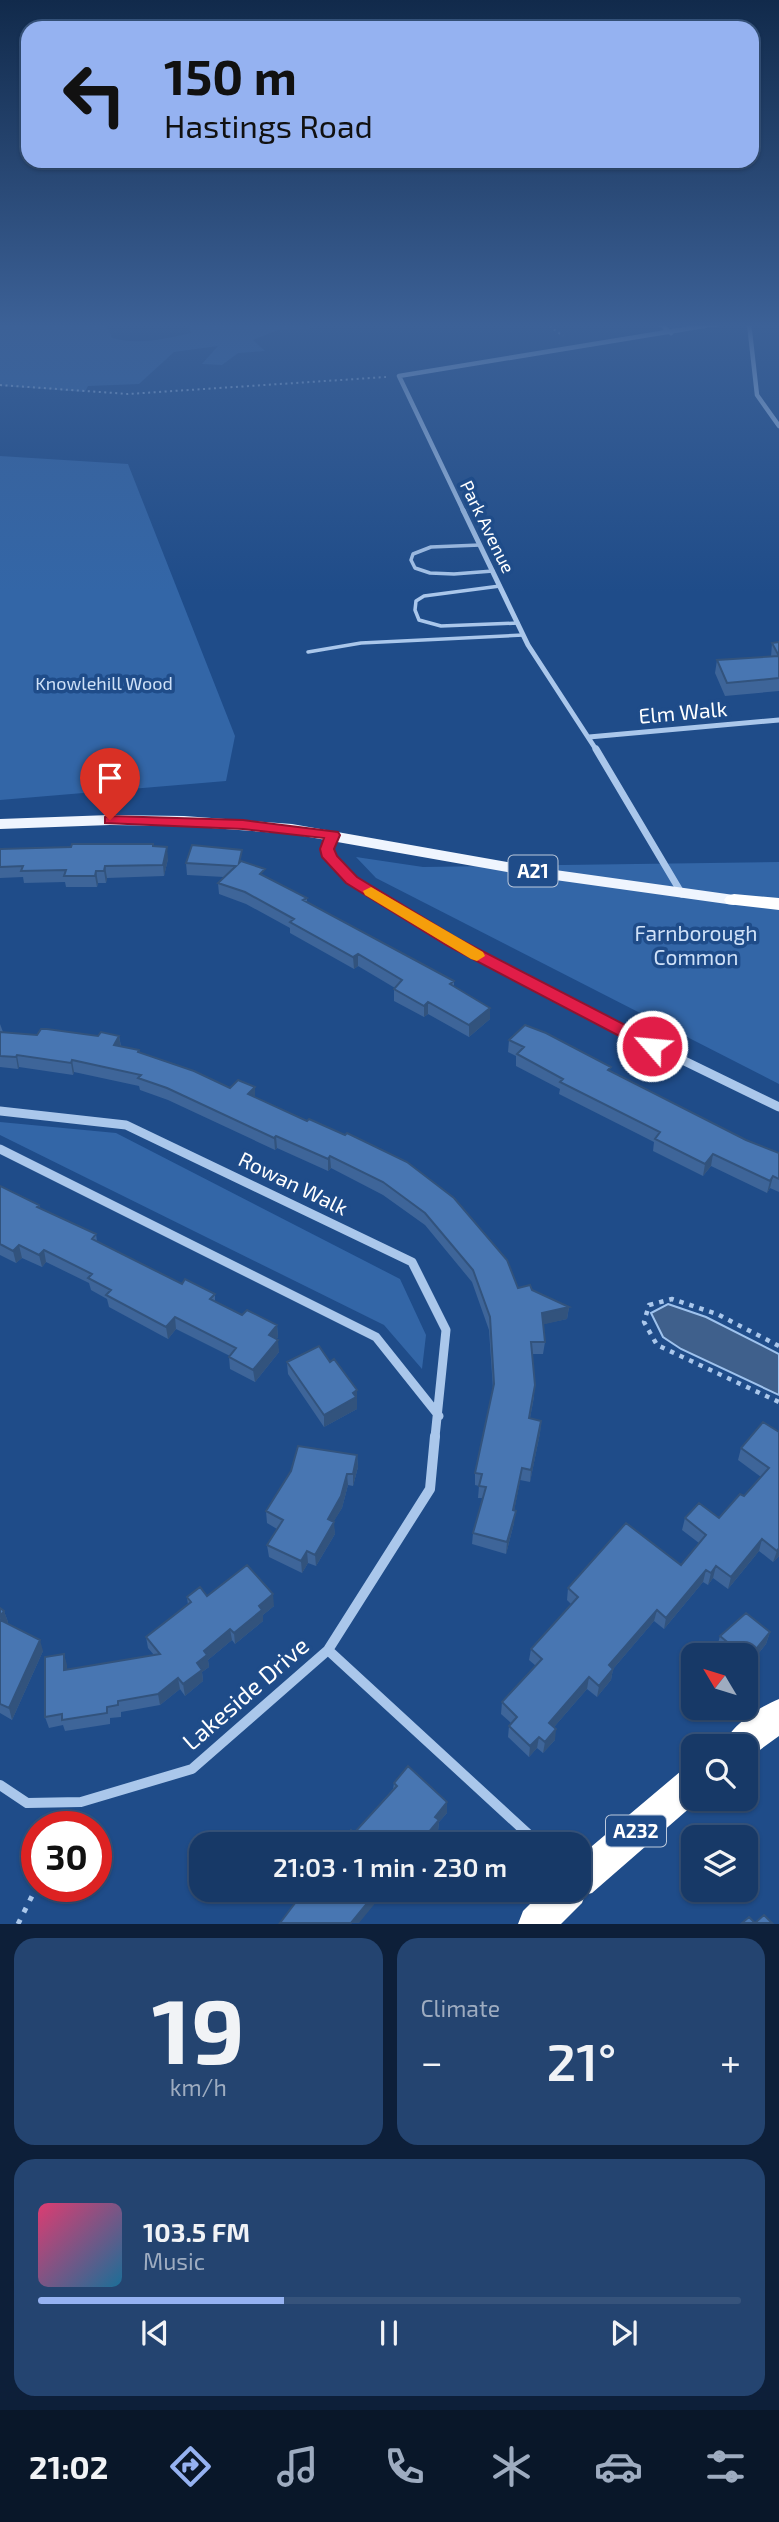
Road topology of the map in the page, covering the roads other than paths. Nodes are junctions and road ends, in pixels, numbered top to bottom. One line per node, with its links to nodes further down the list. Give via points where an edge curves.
1 (417, 413): 2 (street, Park Avenue)
2 (480, 545): 3 (street, Park Avenue); 3 (lane, via 431,547 413,554 411,561 415,568 430,573)
3 (492, 571): 4 (street, Park Avenue)
4 (500, 586): 5 (street, Park Avenue); 5 (lane, via 424,596 416,601 415,610 419,620 440,626)
5 (518, 623): 6 (street, Park Avenue)
6 (523, 635): 7 (lane, via 361,643); 9 (street, Park Avenue)
7 (308, 652)
8 (779, 720): 9 (street, Elm Walk)
9 (589, 737): 12 (street, Park Avenue)
10 (0, 824): 11 (main road, A21, via 184,821)
11 (333, 835): 12 (main road, A21); 15 (street, via 327,849 330,857 352,880 451,942)
12 (683, 894): 13 (main road, A21)
13 (734, 900): 14 (highway, A21)
14 (779, 904)
15 (779, 1107)
16 (0, 1111): 18 (street, Rowan Walk, via 126,1125 412,1262 446,1330)
17 (0, 1149): 18 (street, via 376,1337)
18 (439, 1416): 19 (street, Rowan Walk, via 430,1489)
19 (328, 1650): 22 (street, Lakeside Drive, via 192,1769 81,1802 27,1803); 24 (street, Lakeside Drive)
20 (779, 1715): 21 (highway)
21 (754, 1734)
22 (0, 1785)
23 (681, 1793): 25 (highway, A232)
24 (526, 1832)
25 (591, 1870)
26 (557, 1902): 27 (highway)
27 (536, 1923)

